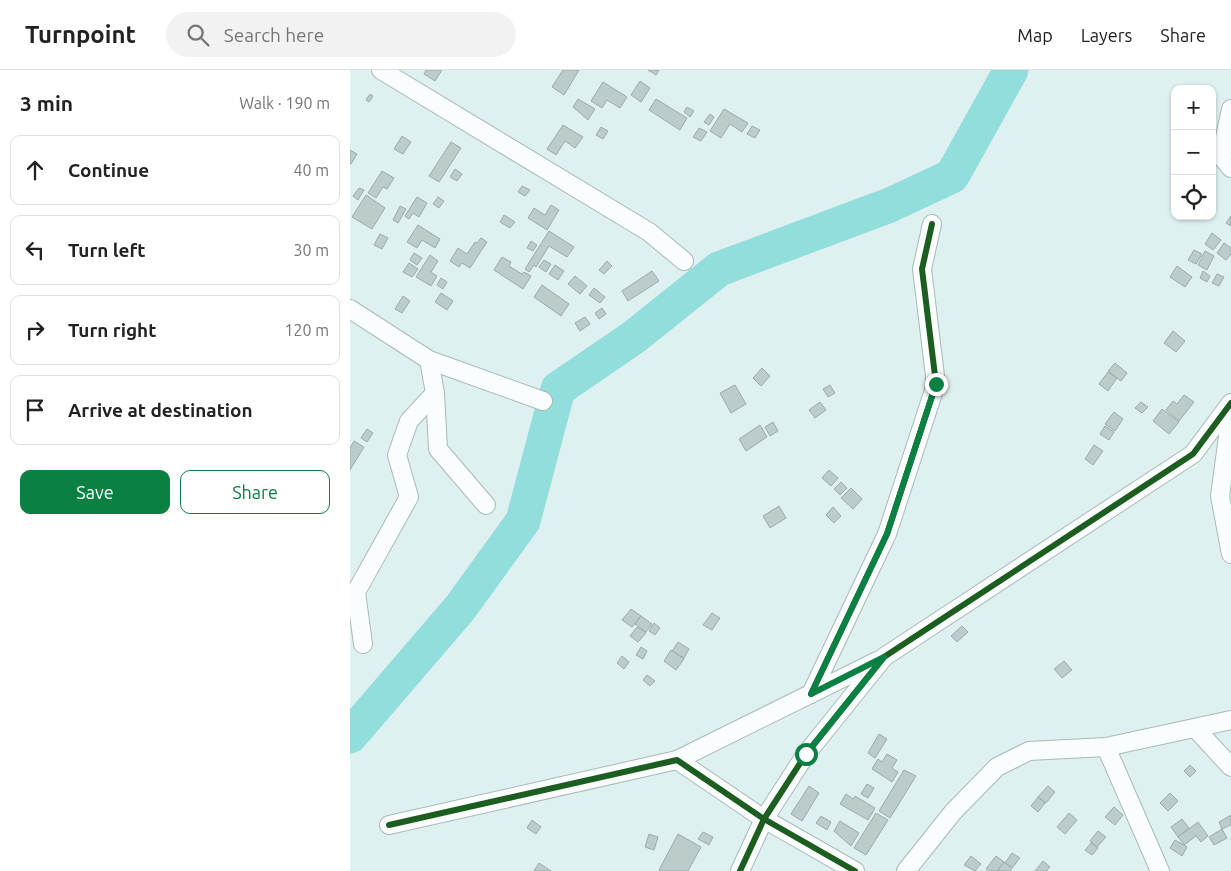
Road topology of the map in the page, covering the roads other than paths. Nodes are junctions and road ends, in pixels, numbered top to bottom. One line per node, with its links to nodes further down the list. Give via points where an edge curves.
1 (381, 70): 5 (street, via 648,232)
2 (1231, 109): 3 (street, via 1221,156)
3 (1231, 168)
4 (932, 224): 17 (street, via 922,269 936,384 887,534)
5 (684, 261)
6 (350, 309): 7 (street)
7 (429, 360): 8 (street); 9 (street)
8 (435, 393): 12 (street, via 438,449); 14 (street, via 409,421 396,455 409,497)
9 (543, 401)
10 (1231, 403): 16 (street, via 1194,454)
11 (1231, 414): 13 (street, via 1220,496)
12 (486, 505)
13 (1231, 554)
14 (353, 588): 15 (street)
15 (363, 644)
16 (884, 657): 17 (street); 23 (street, via 806,754)
17 (811, 694): 21 (street)
18 (1231, 720): 19 (street)
19 (1196, 729): 20 (street); 22 (street)
20 (1106, 747): 27 (street, via 1029,751 996,767 953,812); 28 (street)
21 (677, 760): 23 (street); 24 (street)
22 (1231, 767)
23 (764, 819): 25 (street); 26 (street)
24 (389, 825)
25 (740, 871)
26 (855, 871)
27 (906, 871)
28 (1160, 871)

